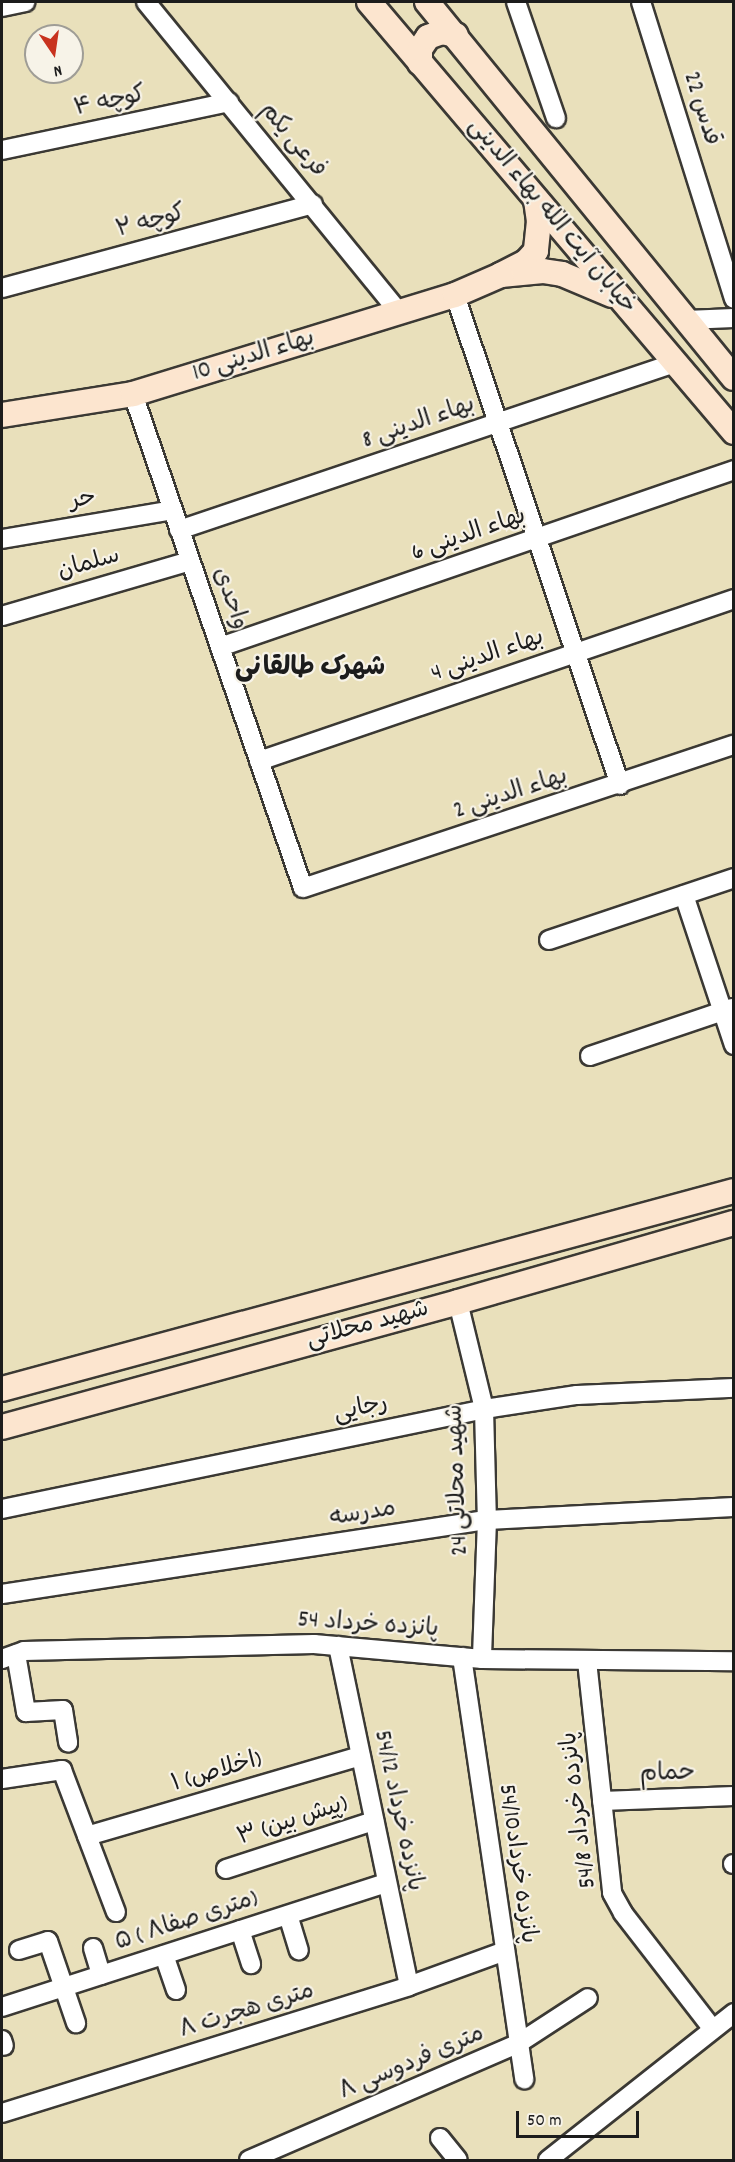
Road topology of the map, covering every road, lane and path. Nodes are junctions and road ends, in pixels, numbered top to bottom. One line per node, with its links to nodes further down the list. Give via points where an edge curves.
1 (25, 2): 7 (street)
2 (146, 2): 10 (street, فرعی یکم)
3 (369, 2): 9 (main road, خیابان آیت الله بهاء الدینی)
4 (516, 2): 11 (street)
5 (641, 2): 19 (street, قدس 22)
6 (436, 6): 8 (main road, خیابان آیت الله بهاء الدینی)
7 (2, 7)
8 (456, 35): 9 (main road, via 442,32 428,37 420,49); 22 (main road, خیابان آیت الله بهاء الدینی)
9 (420, 63): 13 (main road, خیابان آیت الله بهاء الدینی)
10 (229, 102): 12 (street, کوچه ۴); 14 (street, فرعی یکم)
11 (556, 118)
12 (2, 150)
13 (536, 200): 15 (main road, via 536,250 526,262); 18 (main road, خیابان آیت الله بهاء الدینی)
14 (313, 204): 16 (street, کوچه ۲); 20 (street, فرعی یکم)
15 (501, 275): 17 (main road, بهاء الدینی 10); 18 (main road, via 543,271 562,274)
16 (2, 288)
17 (455, 296): 20 (main road, بهاء الدینی 10); 27 (street)
18 (620, 298): 23 (main road, خیابان آیت الله بهاء الدینی)
19 (734, 299)
20 (400, 313): 25 (main road, بهاء الدینی 10)
21 (734, 318): 22 (street)
22 (686, 320): 24 (main road, خیابان آیت الله بهاء الدینی)
23 (675, 363): 27 (street, بهاء الدینی 8); 28 (main road, خیابان آیت الله بهاء الدینی)
24 (734, 378)
25 (133, 394): 26 (main road, بهاء الدینی 10); 30 (street, واحدی)
26 (2, 416)
27 (498, 422): 31 (street, بهاء الدینی 8); 32 (street)
28 (734, 432)
29 (734, 470): 32 (street, بهاء الدینی 6)
30 (173, 510): 31 (street, واحدی); 33 (street, حر)
31 (180, 530): 34 (street, واحدی)
32 (537, 538): 37 (street, بهاء الدینی 6); 38 (street)
33 (2, 539)
34 (190, 561): 36 (street, سلمان); 37 (street, واحدی)
35 (734, 599): 38 (street, بهاء الدینی 4)
36 (2, 616)
37 (220, 647): 40 (street, واحدی)
38 (575, 652): 40 (street, بهاء الدینی 4); 41 (street)
39 (734, 745): 41 (street, بهاء الدینی 2)
40 (259, 761): 43 (street, واحدی)
41 (620, 785): 43 (street, بهاء الدینی 2)
42 (734, 878): 44 (street)
43 (303, 888)
44 (684, 896): 45 (street); 46 (street)
45 (549, 940)
46 (728, 1009): 47 (street); 48 (street)
47 (734, 1045)
48 (591, 1056)
49 (734, 1191): 52 (main road, شهید محلاتی)
50 (734, 1223): 51 (main road, شهید محلاتی)
51 (458, 1302): 54 (street, شهید محلاتی 24); 55 (main road, شهید محلاتی)
52 (2, 1389)
53 (734, 1389): 54 (street, رجایی, via 577,1395)
54 (484, 1409): 57 (street, رجایی); 58 (street, شهید محلاتی 24)
55 (2, 1427)
56 (734, 1506): 58 (street, مدرسه)
57 (2, 1509)
58 (488, 1520): 59 (street, مدرسه); 63 (street, شهید محلاتی 24)
59 (2, 1594)
60 (338, 1646): 61 (street, پانزده خرداد 54, via 24,1651); 62 (street, پانزده خرداد 54); 67 (street, پانزده خرداد 54/12)
61 (9, 1657): 66 (street, via 26,1712 63,1710)
62 (462, 1657): 63 (street, پانزده خرداد 54); 81 (street, پانزده خرداد54/10)
63 (482, 1659): 65 (street, پانزده خرداد 54)
64 (734, 1660): 65 (street, پانزده خرداد 54)
65 (586, 1661): 70 (street, پانزده خرداد 54/8)
66 (69, 1743)
67 (361, 1756): 71 (street, پانزده خرداد 54/12); 72 (street, ۱ (اخلاص))
68 (2, 1779): 72 (street, via 62,1770)
69 (734, 1796): 70 (street, حمام)
70 (602, 1801): 92 (street, پانزده خرداد 54/8, via 612,1893 623,1913)
71 (374, 1821): 73 (street, ۳ (پیش بین)); 74 (street, پانزده خرداد 54/12)
72 (87, 1836): 75 (street)
73 (226, 1869)
74 (387, 1883): 76 (street, ۵ ( ۸متری صفا)); 85 (street, پانزده خرداد 54/12)
75 (116, 1912)
76 (288, 1915): 77 (street, ۵ ( ۸متری صفا)); 80 (street)
77 (240, 1930): 82 (street, ۵ ( ۸متری صفا)); 83 (street)
78 (93, 1948): 84 (street)
79 (19, 1950): 86 (street, via 48,1941)
80 (299, 1950)
81 (505, 1951): 85 (street, ۸ متری هجرت); 93 (street, پانزده خرداد54/10)
82 (164, 1955): 84 (street, ۵ ( ۸متری صفا)); 87 (street)
83 (251, 1964)
84 (101, 1975): 86 (street, ۵ ( ۸متری صفا))
85 (409, 1986): 95 (street, ۸ متری هجرت)
86 (64, 1987): 89 (street, ۵ ( ۸متری صفا)); 91 (street)
87 (176, 1990)
88 (588, 1998): 93 (street, ۸ متری فردوسی)
89 (2, 2007)
90 (734, 2013): 92 (street)
91 (76, 2023)
92 (712, 2028): 99 (street)
93 (519, 2043): 94 (street, پانزده خرداد54/10); 97 (street, ۸ متری فردوسی)
94 (524, 2079)
95 (2, 2113)
96 (440, 2138): 98 (street)
97 (249, 2160)
98 (458, 2160)
99 (548, 2160)

